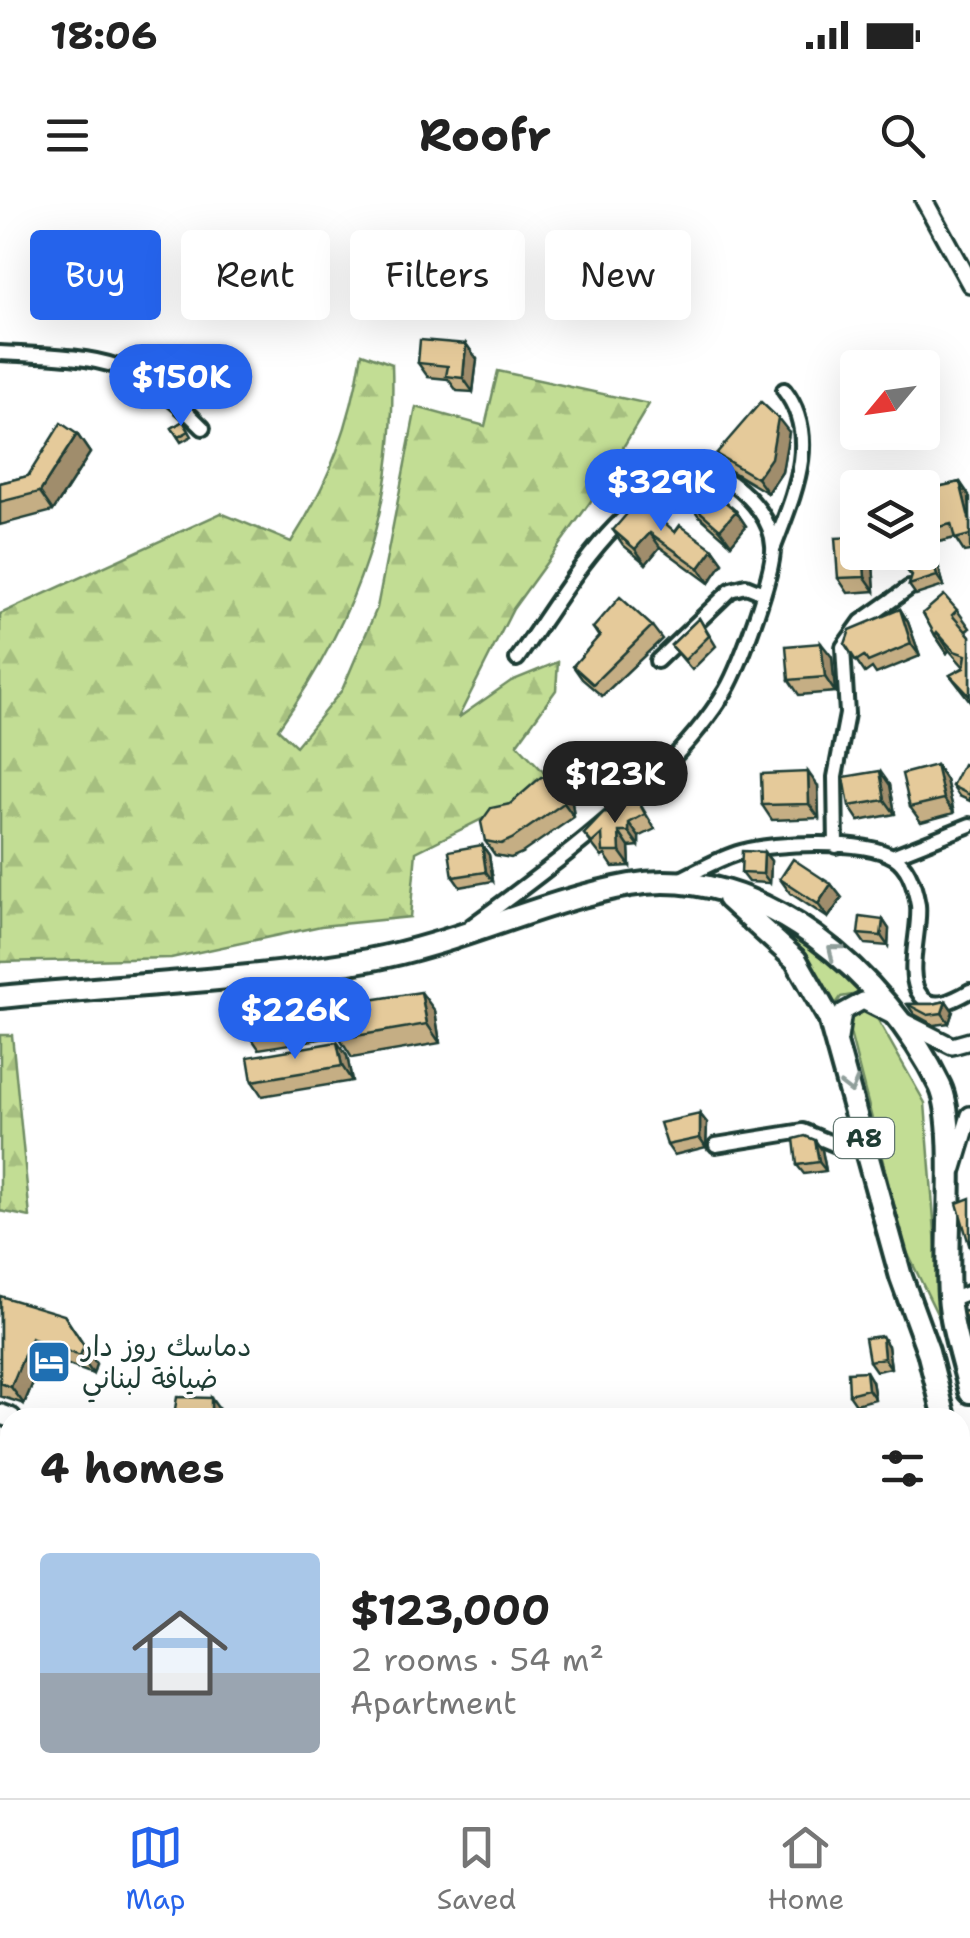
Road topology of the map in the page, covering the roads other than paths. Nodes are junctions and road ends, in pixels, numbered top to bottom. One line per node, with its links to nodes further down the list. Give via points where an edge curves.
1 (924, 200): 2 (street)
2 (970, 284)
3 (0, 353): 5 (street, via 101,359 145,380)
4 (784, 390): 6 (street, via 798,408 804,438)
5 (203, 428)
6 (774, 548): 8 (street); 9 (street, via 747,495 717,474 694,472 623,519)
7 (909, 588): 12 (street, via 861,622 843,647 847,714 835,777)
8 (761, 592): 10 (street, via 731,590); 16 (street, via 734,674 701,722 599,827)
9 (516, 659)
10 (657, 661)
11 (970, 826): 13 (street)
12 (836, 846): 13 (street); 14 (street, via 737,852)
13 (892, 856): 17 (street, via 903,864 917,902 919,993 941,1004)
14 (672, 884): 15 (highway); 16 (highway, via 630,885)
15 (722, 893): 19 (highway, one-way to 15, via 868,982 811,933 771,908); 21 (highway, A8, via 796,960)
16 (457, 936): 18 (highway, via 366,960)
17 (970, 991)
18 (0, 997)
19 (898, 1021): 20 (street, via 952,1046); 21 (street, via 875,1004 855,1002 839,1019); 25 (highway, via 947,1105)
20 (970, 1041)
21 (839, 1044): 24 (highway, A8, one-way to 24)
22 (970, 1115): 25 (street)
23 (716, 1145): 24 (street, via 803,1131)
24 (866, 1148): 30 (highway, A8)
25 (947, 1200): 26 (street); 28 (highway)
26 (970, 1202)
27 (970, 1292): 28 (street)
28 (948, 1300): 29 (highway)
29 (970, 1388)
30 (942, 1408)

